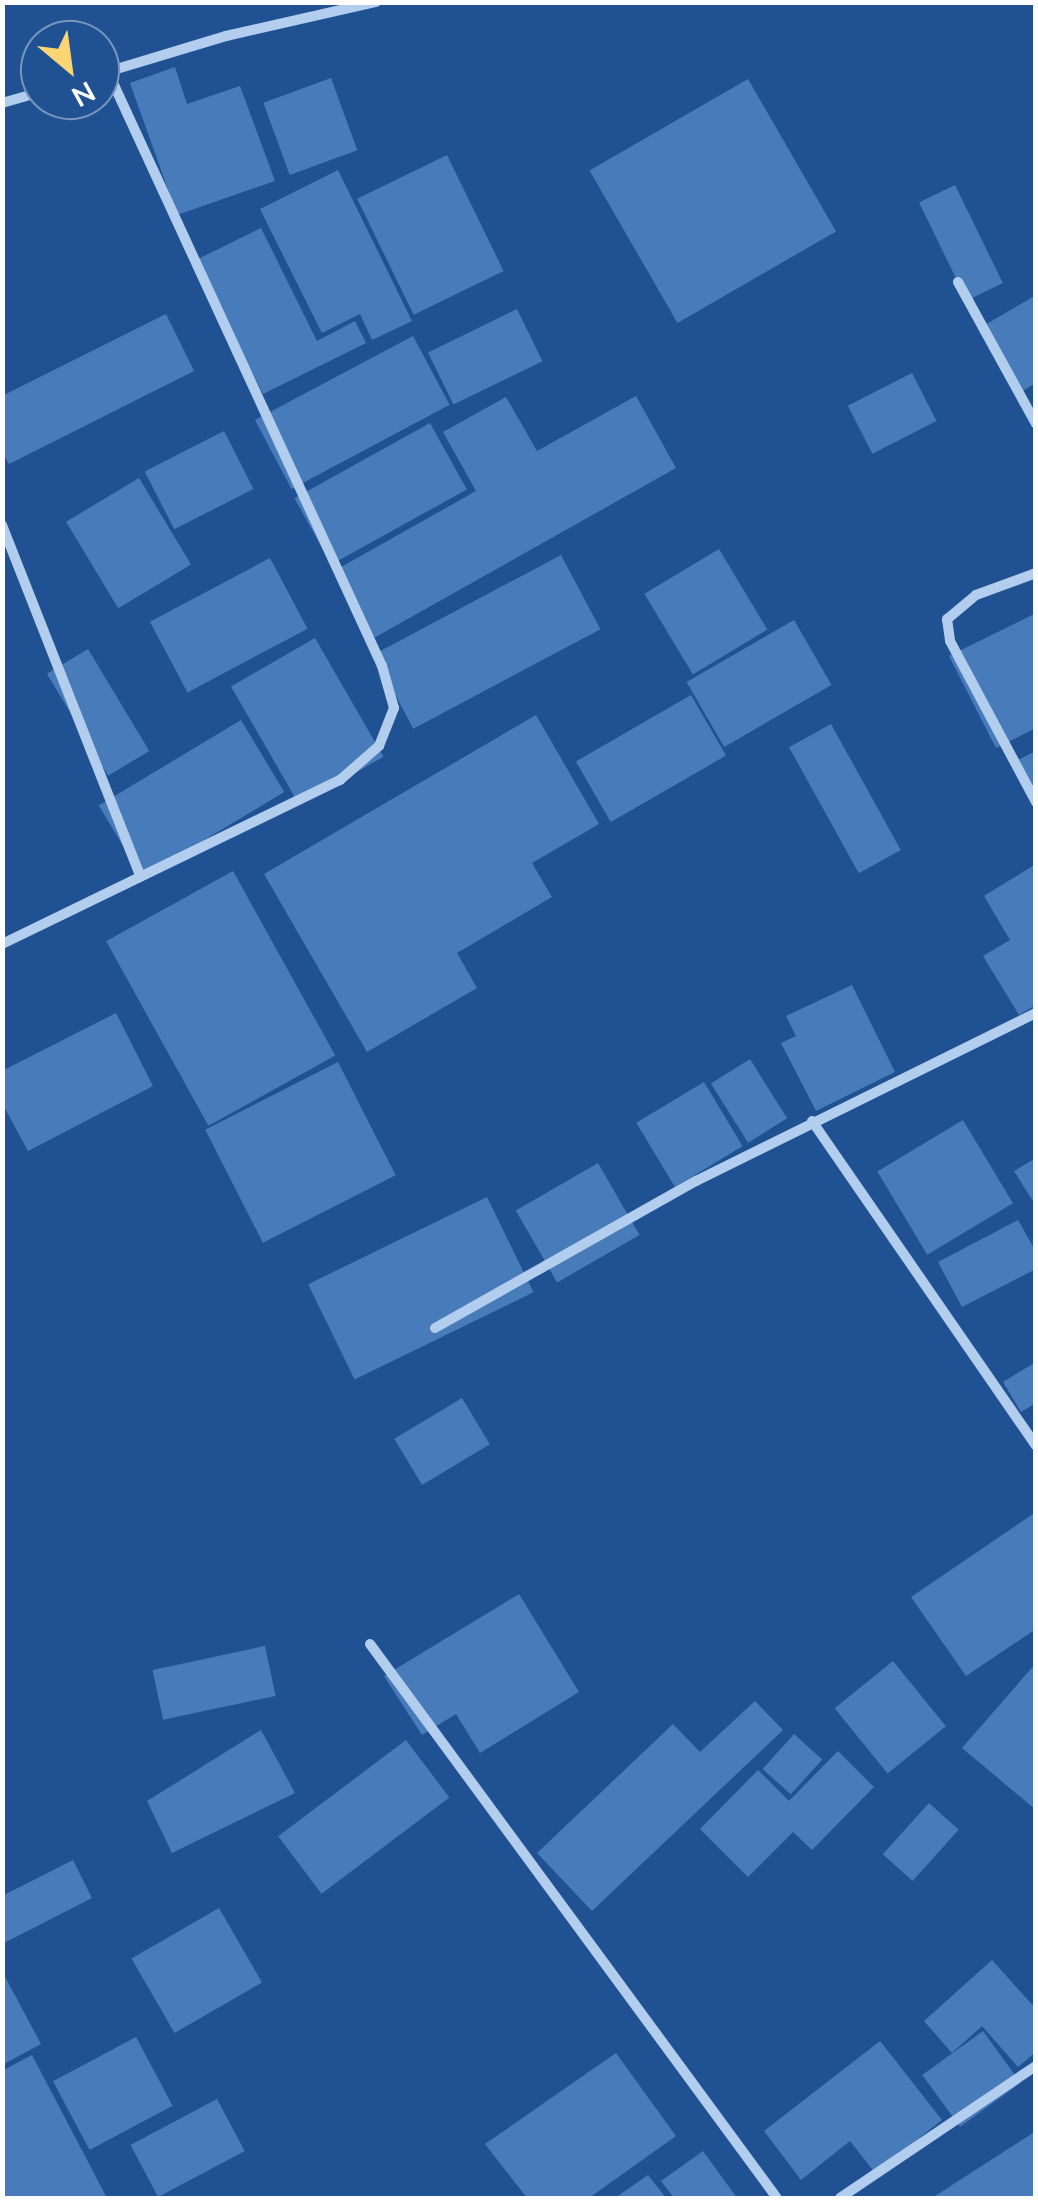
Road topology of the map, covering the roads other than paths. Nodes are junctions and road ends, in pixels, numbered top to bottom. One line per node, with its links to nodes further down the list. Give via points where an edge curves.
1 (376, 2): 2 (street)
2 (120, 68)
3 (120, 107): 9 (street, via 382,666 394,708 379,746 340,780)
4 (958, 282): 5 (street)
5 (1036, 424)
6 (2, 524): 9 (street)
7 (1036, 573): 8 (street, via 976,595 947,618 950,640)
8 (1036, 802)
9 (141, 877): 10 (street)
10 (2, 944)
11 (1036, 1013): 12 (street)
12 (812, 1121): 13 (street); 14 (street)
13 (435, 1328)
14 (1036, 1446)
15 (370, 1644): 17 (street)
16 (1036, 2066): 18 (street)
17 (777, 2198)
18 (840, 2198)

